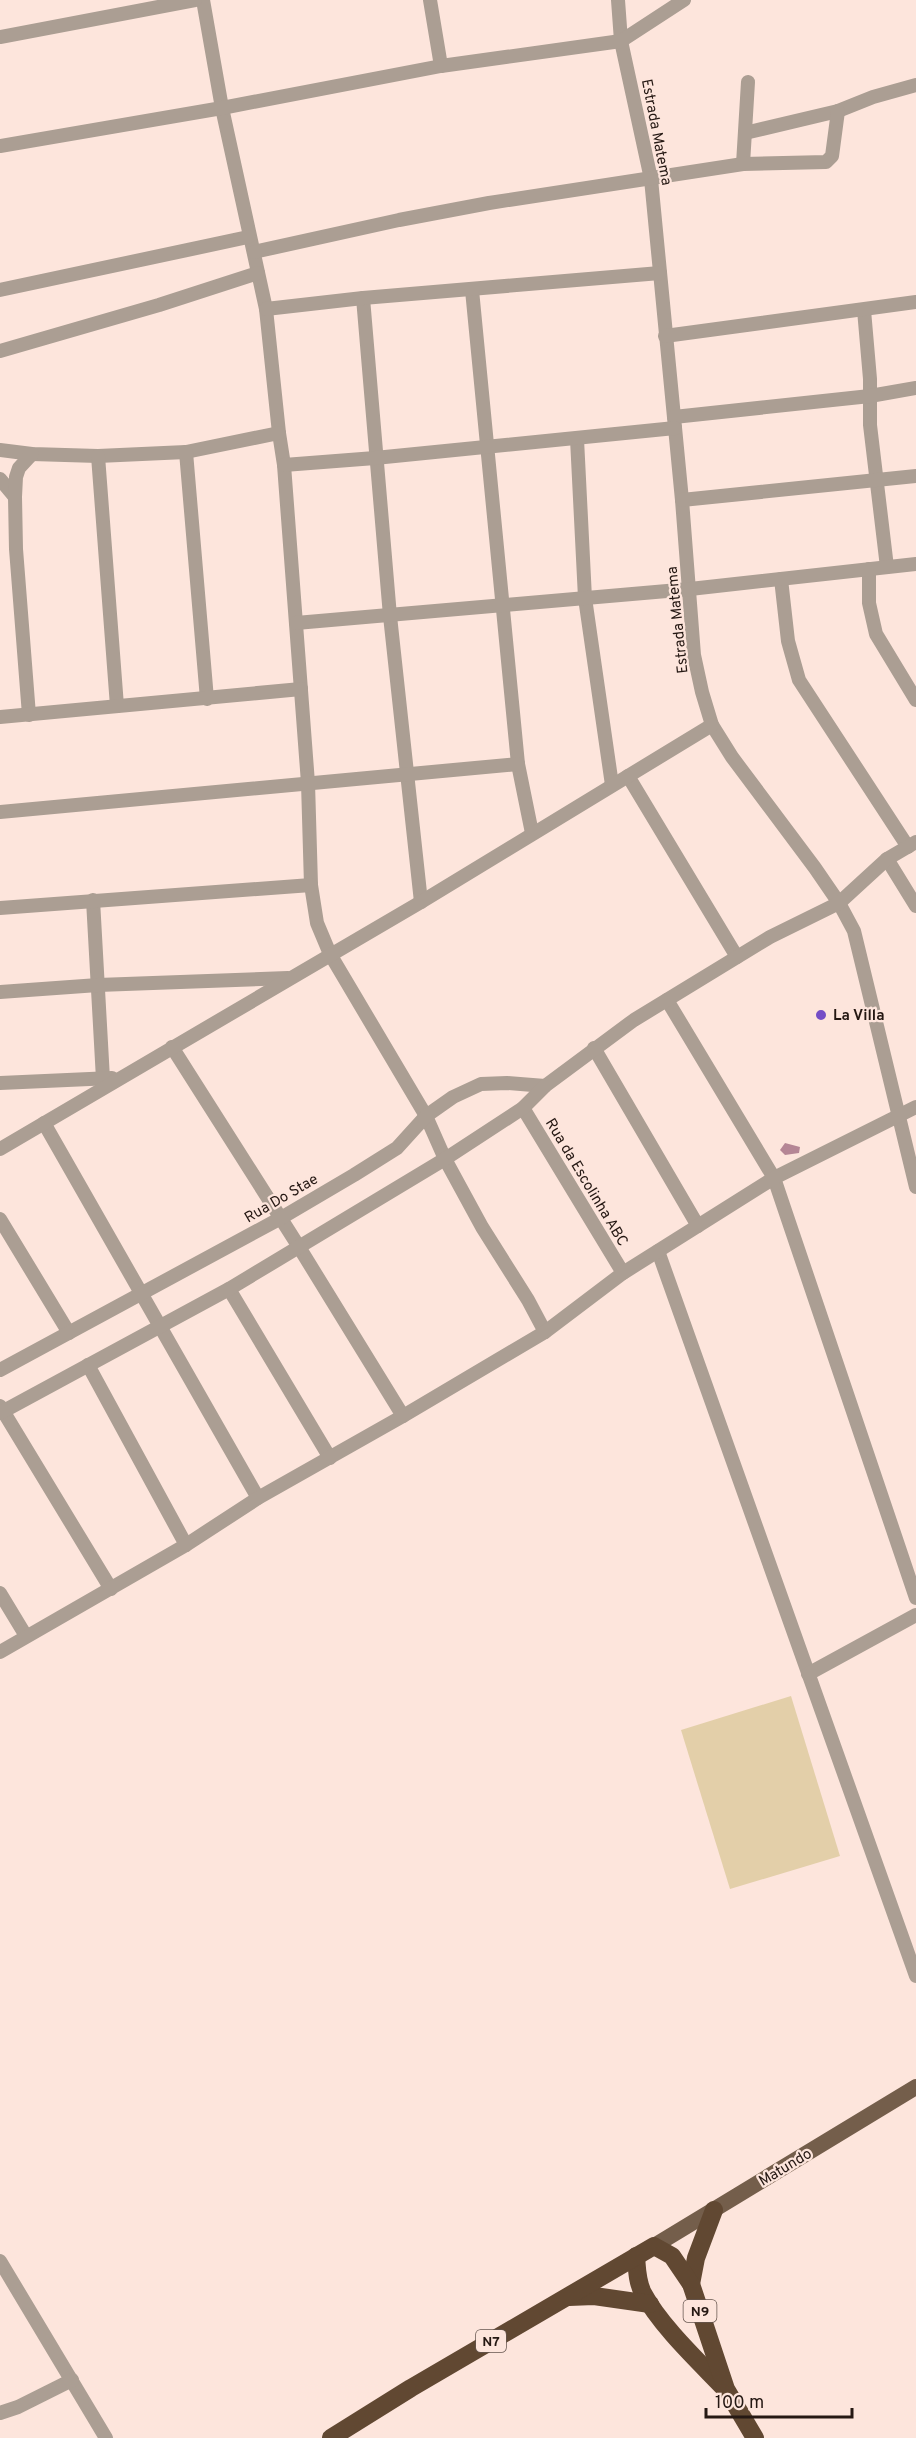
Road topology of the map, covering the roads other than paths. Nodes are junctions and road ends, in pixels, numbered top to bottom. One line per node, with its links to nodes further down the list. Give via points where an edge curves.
1 (195, 0): 6 (street)
2 (203, 0): 11 (street)
3 (430, 0): 8 (street)
4 (618, 0): 7 (street, Estrada Matema)
5 (684, 0): 7 (street)
6 (0, 37)
7 (621, 41): 8 (street); 16 (street, Estrada Matema)
8 (441, 66): 11 (street)
9 (748, 82): 13 (street)
10 (916, 85): 12 (street)
11 (222, 108): 14 (street); 17 (street)
12 (838, 111): 13 (street); 15 (street, via 830,160)
13 (745, 133): 15 (street)
14 (0, 146)
15 (743, 164): 16 (street)
16 (651, 179): 18 (street, via 489,203); 20 (street, Estrada Matema)
17 (248, 237): 18 (street); 21 (street)
18 (254, 252): 19 (street)
19 (258, 273): 25 (street); 28 (street)
20 (660, 273): 22 (street); 27 (street, Estrada Matema)
21 (0, 290)
22 (472, 290): 23 (street); 34 (street)
23 (363, 298): 25 (street); 39 (street)
24 (916, 302): 26 (street)
25 (266, 309): 32 (street)
26 (864, 310): 27 (street); 30 (street)
27 (665, 336): 31 (street, Estrada Matema)
28 (0, 351)
29 (916, 388): 30 (street)
30 (870, 396): 31 (street); 43 (street)
31 (675, 422): 33 (street); 45 (street, Estrada Matema)
32 (279, 433): 36 (street); 40 (street)
33 (577, 439): 34 (street); 51 (street)
34 (487, 446): 39 (street); 52 (street)
35 (0, 450): 37 (street)
36 (186, 452): 38 (street); 56 (street)
37 (32, 454): 38 (street); 44 (street, via 19,468)
38 (98, 456): 58 (street)
39 (375, 458): 40 (street); 53 (street)
40 (284, 465): 54 (street)
41 (916, 476): 43 (street)
42 (0, 478): 44 (street)
43 (876, 480): 45 (street); 47 (street)
44 (15, 497): 59 (street)
45 (682, 500): 50 (street, Estrada Matema)
46 (916, 564): 47 (street)
47 (887, 567): 48 (street)
48 (869, 569): 49 (street); 57 (street, via 869,603 876,634)
49 (781, 579): 50 (street); 69 (street, via 788,641 799,680)
50 (690, 589): 51 (street); 61 (street, Estrada Matema, via 694,655)
51 (585, 598): 52 (street); 66 (street)
52 (503, 606): 53 (street); 62 (street)
53 (390, 616): 54 (street); 63 (street)
54 (296, 623): 55 (street)
55 (301, 689): 56 (street); 65 (street)
56 (207, 699): 58 (street)
57 (916, 700)
58 (117, 706): 59 (street)
59 (29, 715): 60 (street)
60 (0, 717)
61 (712, 725): 64 (street); 74 (street, Estrada Matema)
62 (518, 764): 63 (street); 68 (street)
63 (407, 774): 65 (street); 73 (street)
64 (628, 776): 66 (street); 78 (street)
65 (308, 783): 67 (street); 71 (street)
66 (612, 785): 68 (street)
67 (0, 812)
68 (532, 833): 73 (street)
69 (912, 844): 70 (street)
70 (887, 860): 74 (street); 75 (street)
71 (311, 885): 72 (street); 77 (street, via 317,923)
72 (93, 900): 76 (street); 80 (street)
73 (421, 902): 77 (street)
74 (839, 903): 78 (street); 92 (street, Estrada Matema, via 854,931)
75 (916, 906)
76 (0, 908)
77 (330, 954): 79 (street); 91 (street)
78 (737, 957): 82 (street)
79 (290, 978): 80 (street); 83 (street)
80 (98, 985): 81 (street); 86 (street)
81 (0, 992)
82 (667, 1000): 84 (street); 96 (street)
83 (172, 1047): 85 (street); 98 (street)
84 (594, 1048): 88 (street); 100 (street)
85 (120, 1078): 86 (street); 93 (street)
86 (103, 1079): 87 (street)
87 (0, 1083)
88 (545, 1086): 90 (street); 91 (street, Rua Do Stae, via 481,1084)
89 (916, 1107): 92 (street)
90 (523, 1108): 95 (street); 103 (street, Rua da Escolinha ABC)
91 (426, 1116): 95 (street); 98 (street, Rua Do Stae, via 397,1148)
92 (899, 1118): 96 (street); 97 (street, Estrada Matema)
93 (44, 1123): 94 (street); 105 (street)
94 (0, 1149)
95 (445, 1159): 101 (street); 107 (street)
96 (774, 1178): 100 (street); 118 (street)
97 (916, 1187)
98 (281, 1218): 101 (street); 105 (street, Rua Do Stae)
99 (0, 1219): 108 (street)
100 (698, 1226): 102 (street)
101 (299, 1247): 104 (street); 112 (street)
102 (658, 1251): 103 (street); 122 (street)
103 (623, 1273): 107 (street)
104 (229, 1289): 106 (street); 113 (street)
105 (143, 1294): 106 (street); 108 (street, Rua Do Stae)
106 (161, 1326): 109 (street); 114 (street)
107 (545, 1332): 112 (street)
108 (69, 1334): 110 (street, Rua Do Stae)
109 (88, 1365): 111 (street); 115 (street)
110 (0, 1370)
111 (1, 1410): 116 (street)
112 (403, 1416): 113 (street)
113 (330, 1458): 114 (street)
114 (258, 1498): 115 (street)
115 (186, 1545): 116 (street)
116 (111, 1589): 120 (street)
117 (0, 1593): 120 (street)
118 (916, 1598)
119 (916, 1615): 122 (street)
120 (26, 1636): 121 (street)
121 (0, 1652)
122 (808, 1674): 123 (street)
123 (916, 1976)
124 (916, 2087): 125 (main road, Matundo / N7)
125 (714, 2210): 126 (main road, Matundo / N7); 129 (highway)
126 (654, 2246): 127 (highway, N7); 129 (highway, N9, via 672,2256)
127 (636, 2256): 130 (highway, N7); 131 (highway, N9, via 638,2280)
128 (0, 2261): 132 (street)
129 (691, 2284): 133 (highway, N9)
130 (567, 2297): 131 (highway, via 594,2296); 136 (highway, N7)
131 (650, 2304): 133 (highway, N9)
132 (72, 2380): 134 (street); 135 (street)
133 (726, 2389): 137 (highway, N9)
134 (0, 2413)
135 (106, 2438)
136 (331, 2438)
137 (755, 2438)

